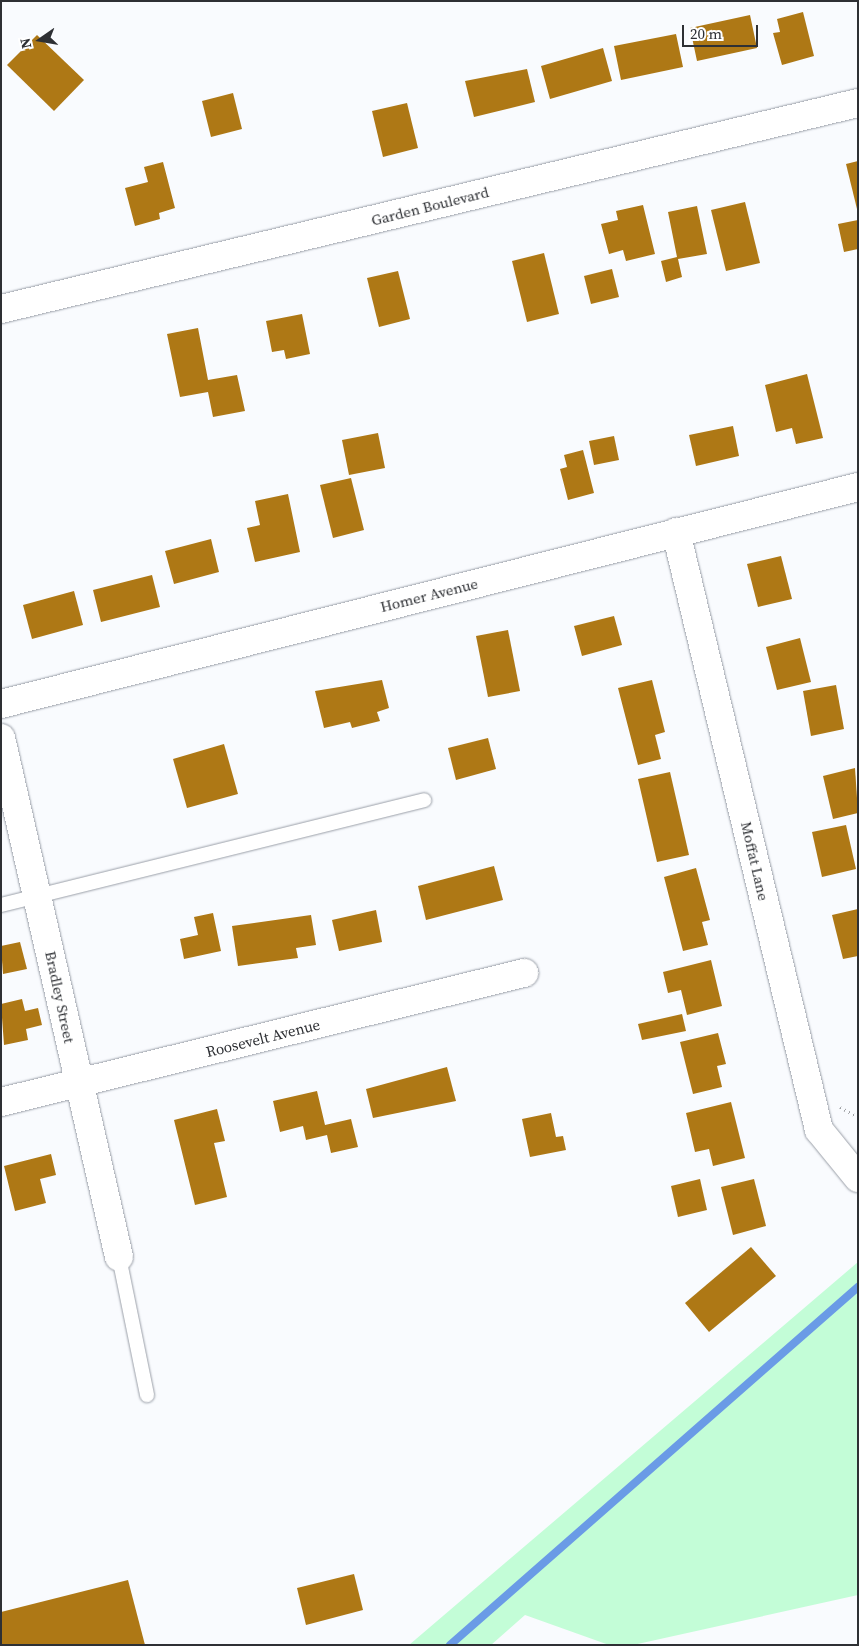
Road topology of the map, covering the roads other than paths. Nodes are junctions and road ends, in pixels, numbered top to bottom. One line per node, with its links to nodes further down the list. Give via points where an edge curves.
1 (858, 103): 2 (street, Garden Boulevard)
2 (1, 309)
3 (858, 487): 4 (street, Homer Avenue)
4 (676, 532): 5 (street, Homer Avenue); 13 (street, Moffat Lane, via 819,1130)
5 (1, 704)
6 (1, 738): 8 (street, Bradley Street)
7 (424, 800): 8 (lane)
8 (38, 895): 9 (lane); 11 (street, Bradley Street)
9 (1, 904)
10 (524, 973): 11 (street, Roosevelt Avenue)
11 (79, 1083): 12 (street, Roosevelt Avenue); 14 (street, Bradley Street)
12 (1, 1102)
13 (858, 1178)
14 (119, 1257): 15 (lane)
15 (147, 1395)

